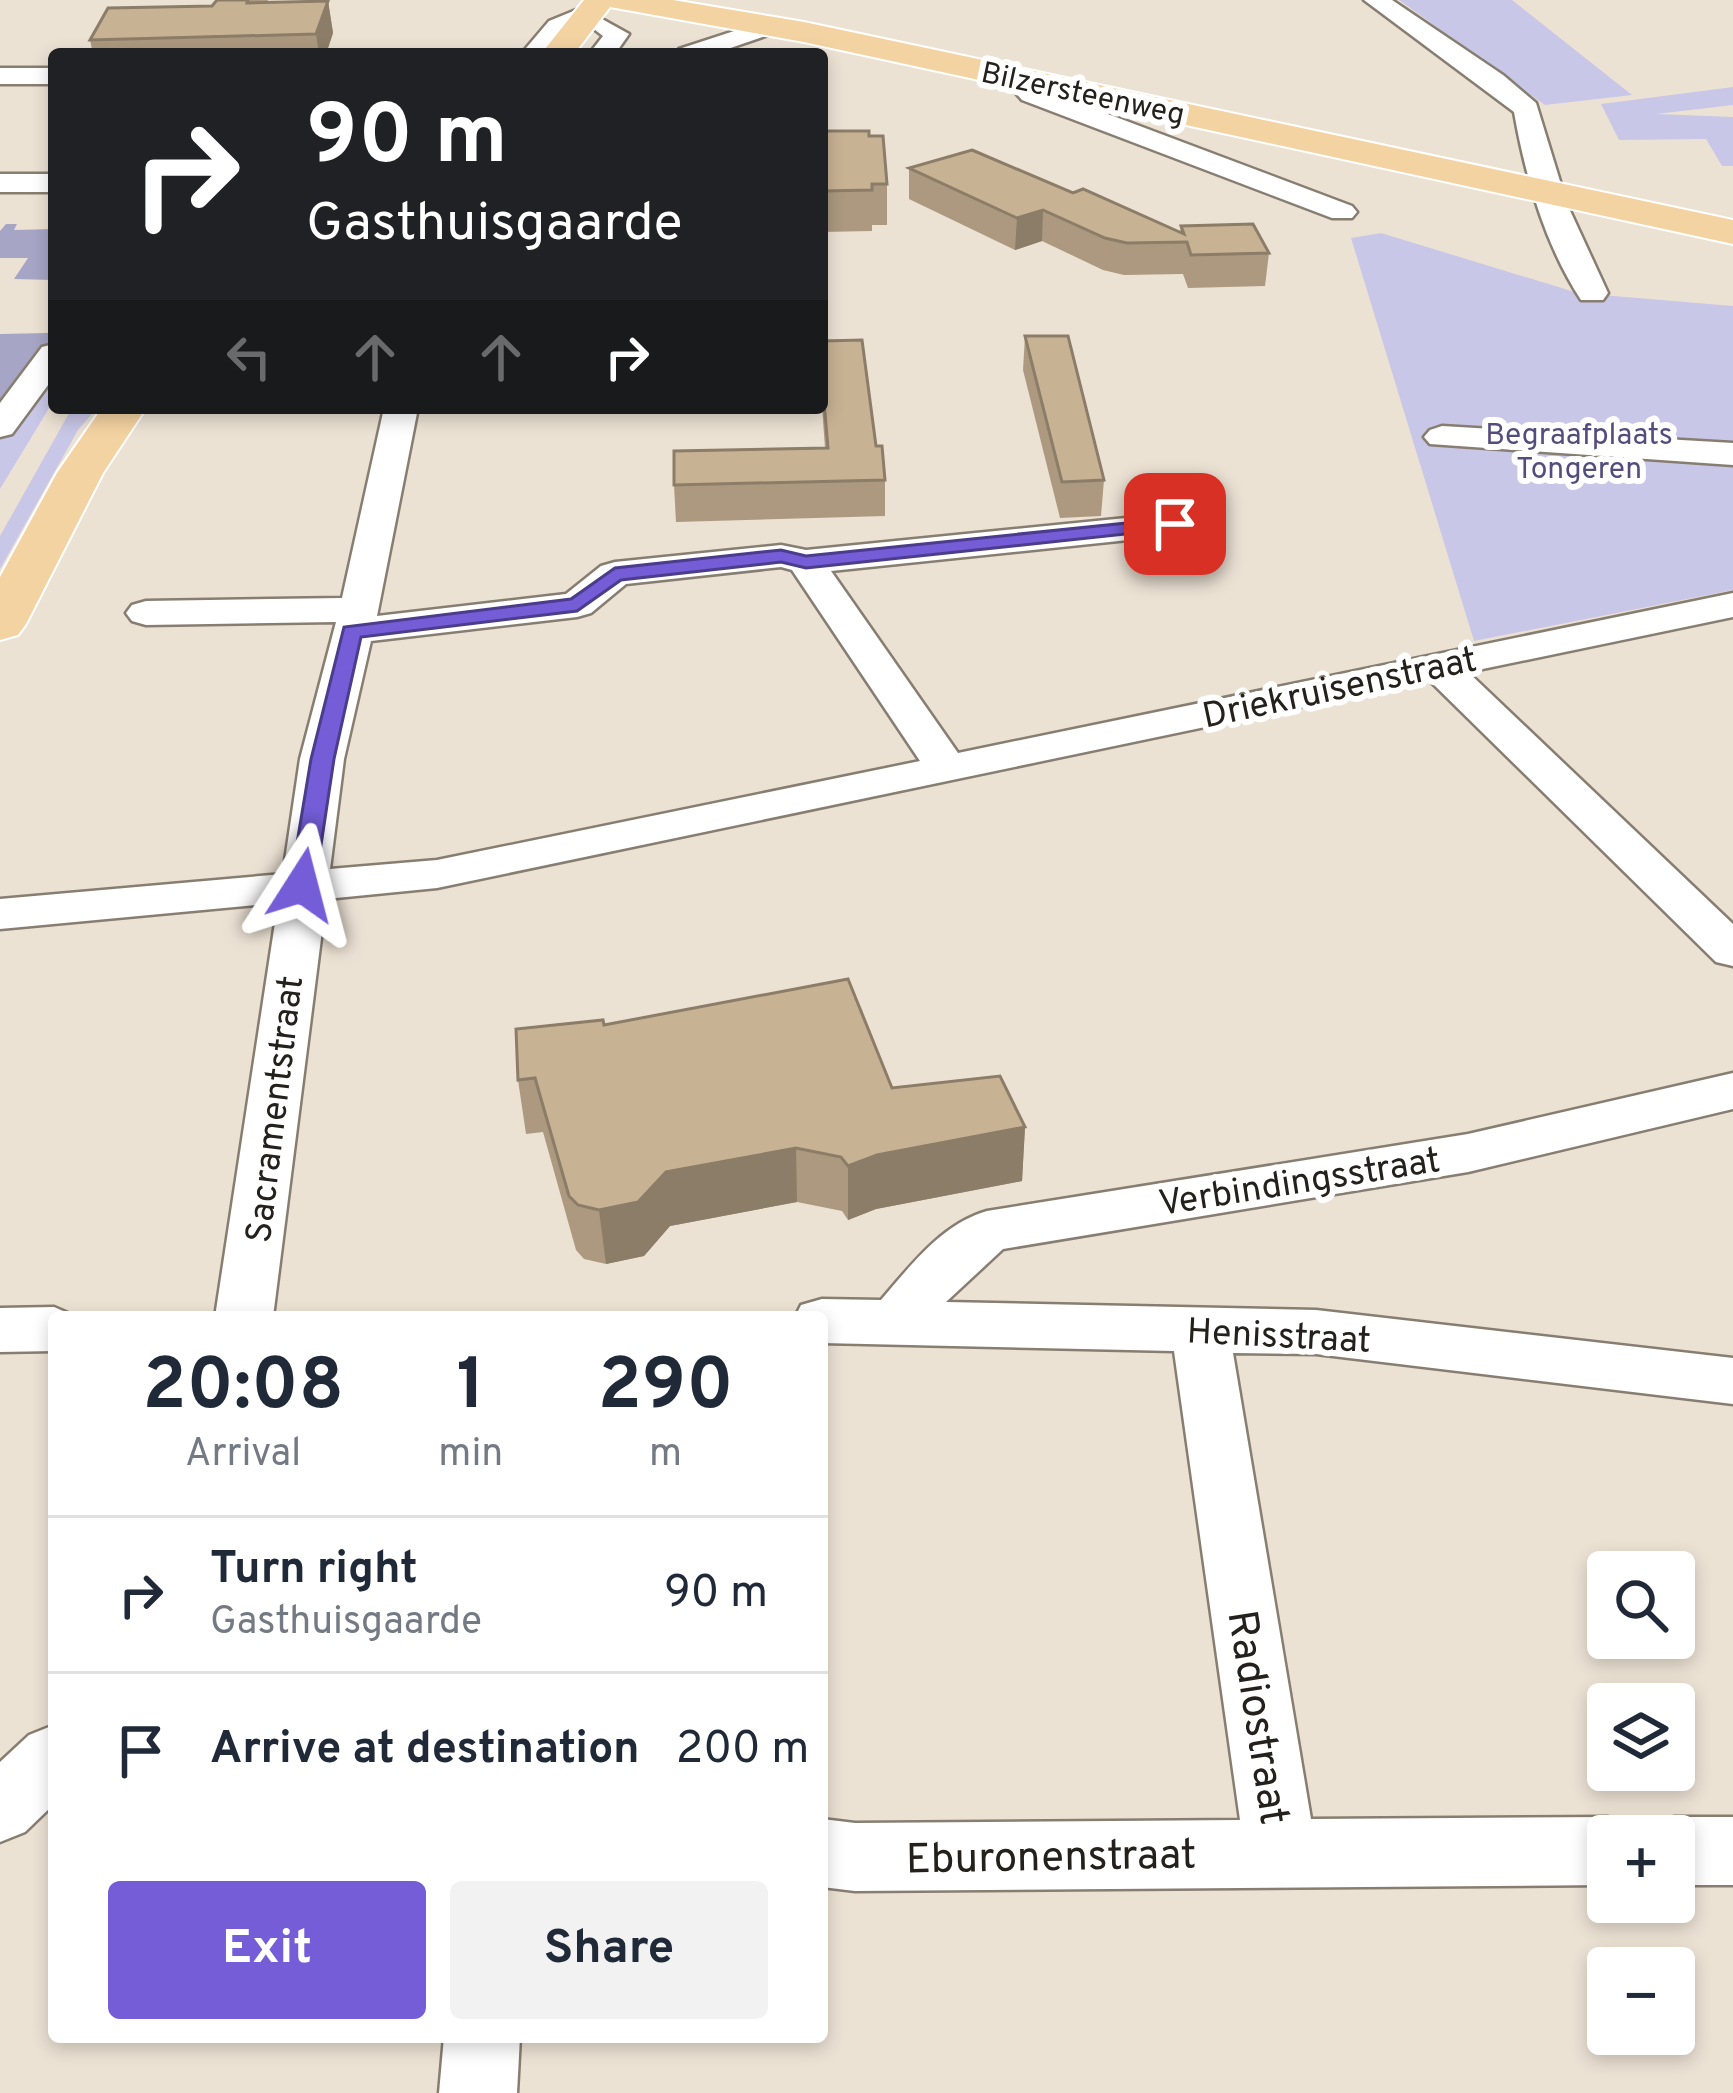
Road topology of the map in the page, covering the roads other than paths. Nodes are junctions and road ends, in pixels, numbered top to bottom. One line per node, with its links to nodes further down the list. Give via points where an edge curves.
1 (1376, 0): 13 (street, via 1527,109)
2 (608, 13): 3 (main road, Bilzersteenweg); 4 (street, via 560,25); 5 (main road); 6 (main road)
3 (784, 19): 7 (street); 10 (main road, Bilzersteenweg)
4 (539, 48)
5 (564, 48)
6 (583, 48)
7 (704, 48)
8 (0, 76): 9 (street)
9 (48, 76)
10 (1036, 83): 13 (main road, Bilzersteenweg); 14 (street, via 1031,94)
11 (0, 183): 12 (street)
12 (48, 183)
13 (1545, 192): 15 (main road, Bilzersteenweg); 16 (street)
14 (1342, 212)
15 (1733, 232)
16 (1592, 293)
17 (48, 362): 20 (street)
18 (120, 414): 28 (main road)
19 (400, 414): 27 (street, Sacramentstraat)
20 (0, 427)
21 (1442, 437): 22 (street)
22 (1733, 454)
23 (1175, 524): 24 (street)
24 (806, 562): 27 (street, via 781,556 615,574 577,605); 30 (street)
25 (1733, 605): 29 (street, Driekruisenstraat)
26 (146, 613): 27 (street)
27 (355, 621): 31 (street, Sacramentstraat)
28 (0, 624)
29 (1438, 666): 30 (street, Driekruisenstraat); 33 (street)
30 (945, 766): 31 (street, Driekruisenstraat, via 437,874)
31 (302, 885): 32 (street, Driekruisenstraat); 35 (street, Sacramentstraat)
32 (0, 914)
33 (1733, 951)
34 (1733, 1091): 37 (street, Verbindingsstraat, via 1468,1153 987,1231 940,1269)
35 (245, 1311)
36 (828, 1321): 37 (street, Henisstraat)
37 (897, 1321): 40 (street, Henisstraat)
38 (48, 1329): 39 (street)
39 (0, 1330)
40 (1200, 1330): 41 (street, Henisstraat, via 1339,1334); 47 (street, Radiostraat)
41 (1733, 1381)
42 (48, 1763): 43 (street)
43 (0, 1809)
44 (1733, 1850): 46 (street)
45 (1587, 1851): 47 (street, Radiostraat)
46 (1695, 1851)
47 (1281, 1853): 48 (street, Eburonenstraat)
48 (828, 1854)
49 (482, 2043): 50 (street)
50 (478, 2093)

